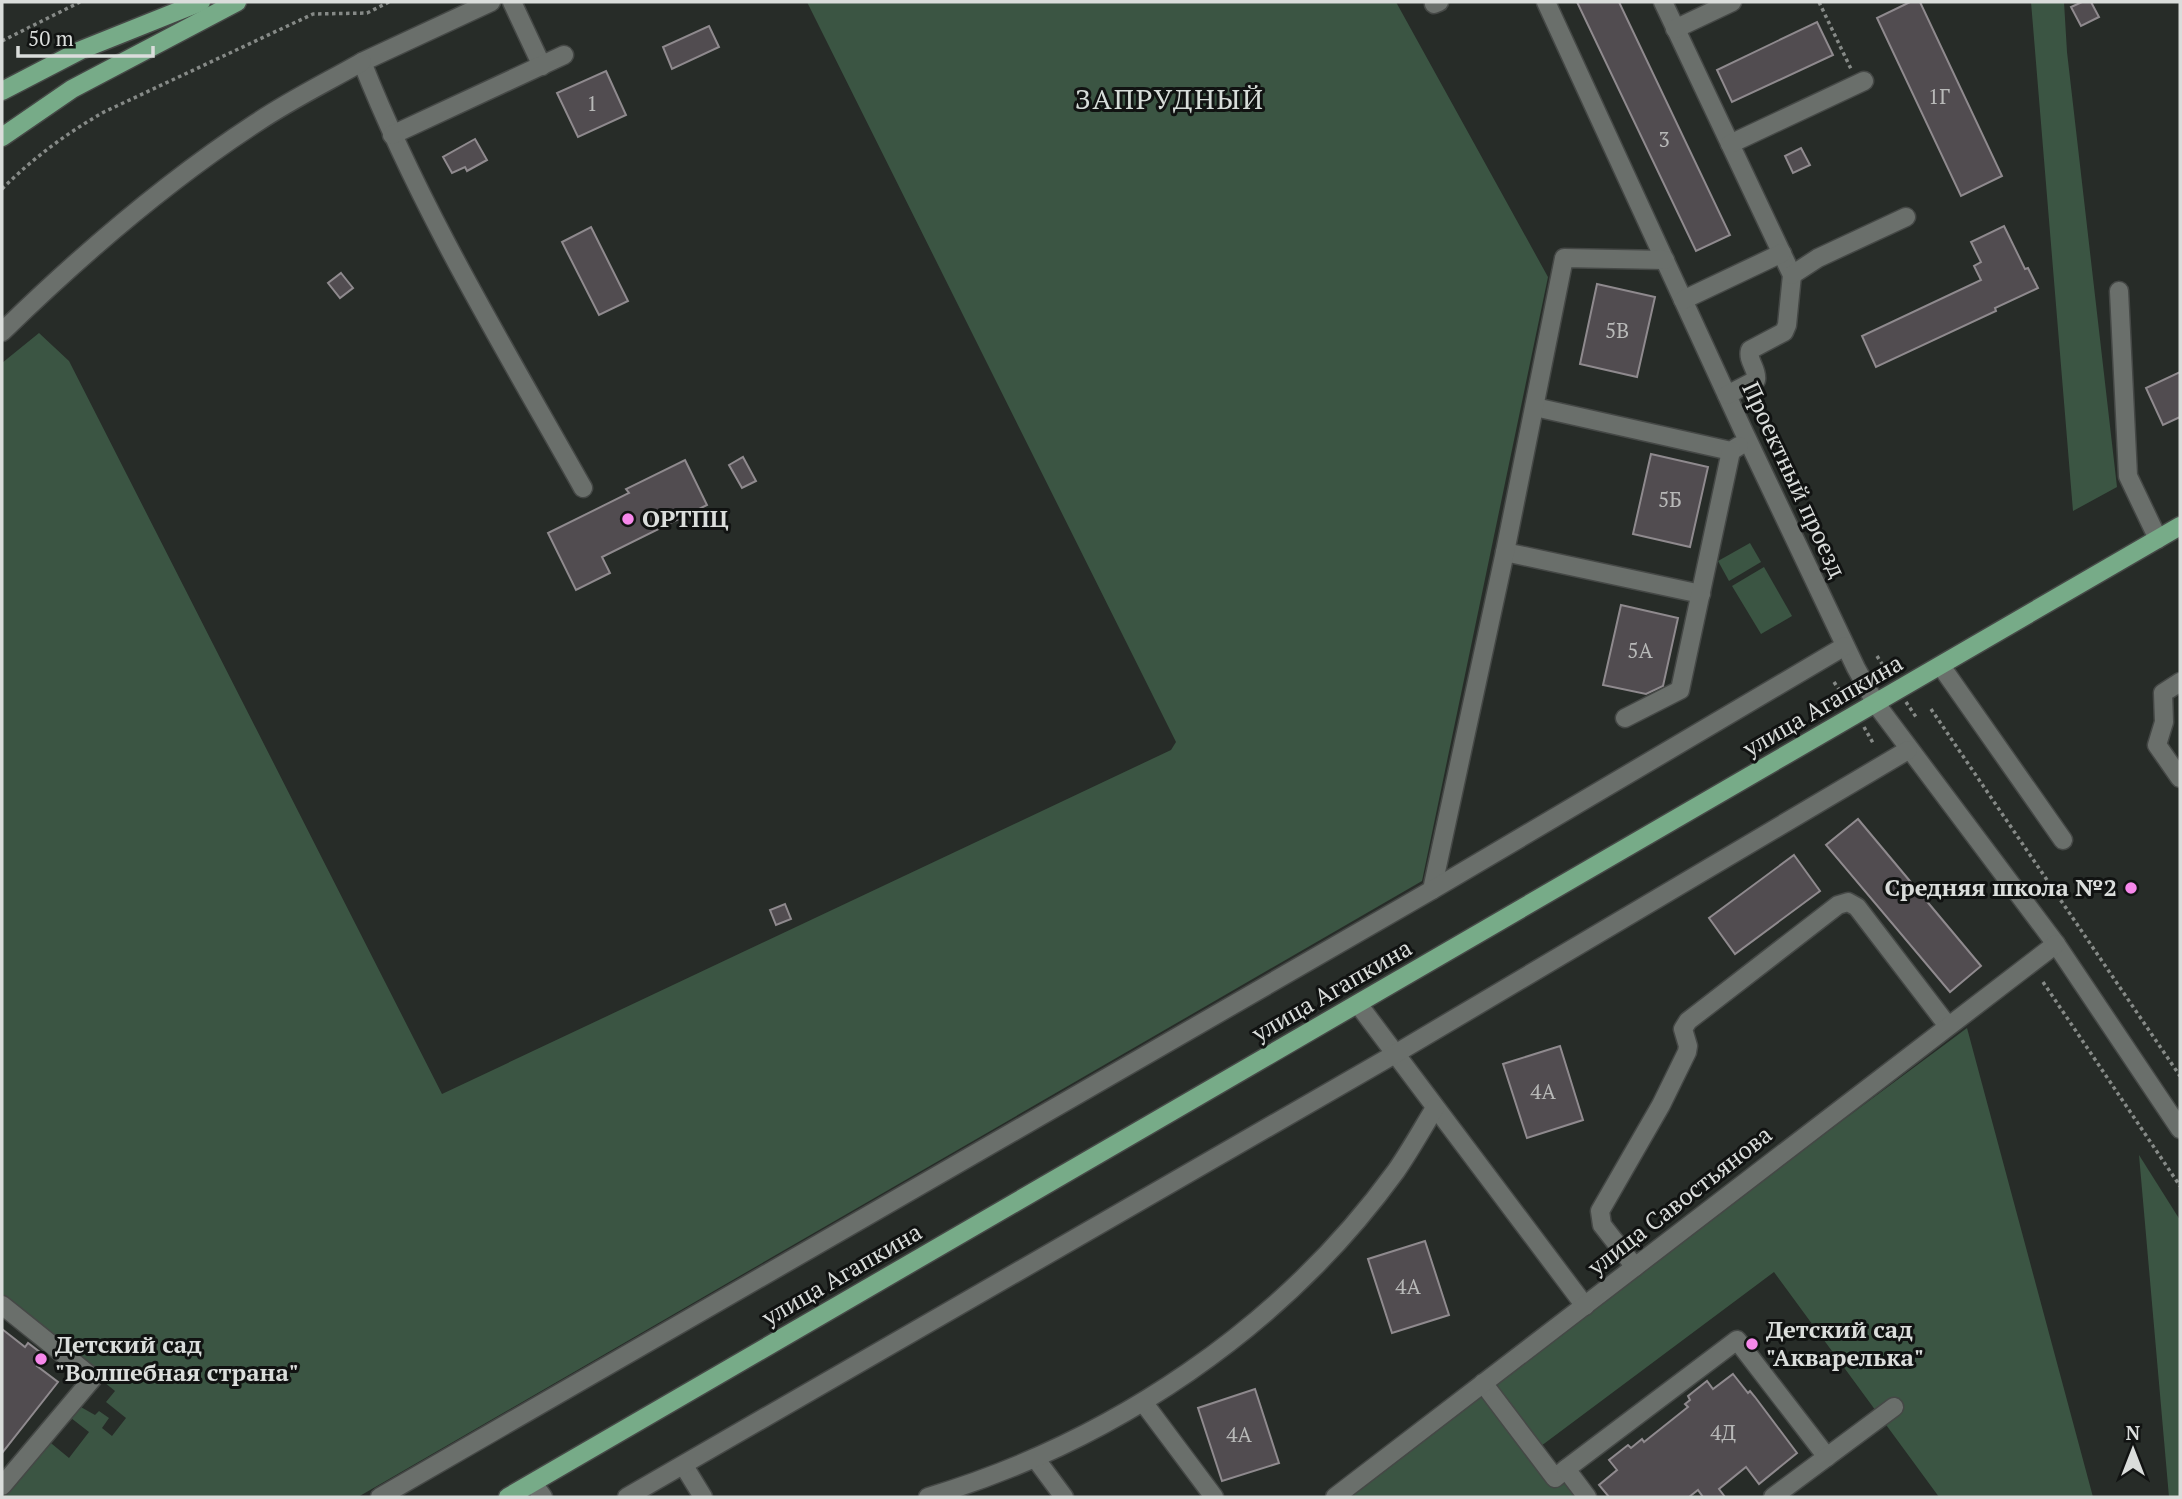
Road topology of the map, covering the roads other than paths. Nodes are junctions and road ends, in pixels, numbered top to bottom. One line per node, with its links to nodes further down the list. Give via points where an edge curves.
1 (201, 2): 13 (main road, via 82,50)
2 (237, 2): 15 (main road, via 72,89)
3 (491, 2): 10 (street)
4 (512, 2): 11 (street)
5 (1546, 2): 19 (street, Проектный проезд)
6 (1662, 2): 8 (street)
7 (1732, 2): 8 (street)
8 (1675, 29): 16 (street)
9 (564, 55): 11 (street)
10 (362, 62): 14 (street); 23 (street, via 258,121 190,169 121,221)
11 (542, 66): 14 (street)
12 (1861, 83): 16 (street)
13 (2, 90)
14 (392, 135): 28 (street)
15 (2, 137)
16 (1730, 144): 18 (street)
17 (1906, 216): 20 (street)
18 (1782, 253): 20 (street); 22 (street)
19 (1665, 260): 22 (street, Проектный проезд); 25 (street, via 1564,258)
20 (1792, 275): 24 (street, via 1784,332 1750,350 1756,380)
21 (2119, 291): 30 (street, via 2128,476)
22 (1683, 300): 24 (street, Проектный проезд)
23 (2, 332)
24 (1727, 395): 26 (street, Проектный проезд)
25 (1535, 407): 27 (street); 31 (street)
26 (1748, 440): 27 (street); 33 (street, Проектный проезд)
27 (1731, 451): 32 (street)
28 (583, 488)
29 (2180, 526): 30 (main road, улица Агапкина)
30 (2158, 539): 34 (main road, улица Агапкина)
31 (1505, 552): 32 (street); 41 (street)
32 (1701, 594): 37 (street, via 1680,690)
33 (1845, 646): 36 (street, Проектный проезд); 41 (street)
34 (1941, 666): 36 (main road, улица Агапкина); 40 (street)
35 (2180, 682): 39 (street, via 2164,693 2164,722 2157,745)
36 (1876, 704): 38 (street, Проектный проезд); 43 (main road, улица Агапкина)
37 (1625, 718)
38 (1908, 750): 42 (street, Проектный проезд); 45 (street)
39 (2180, 778)
40 (2063, 840)
41 (1432, 890): 60 (street)
42 (2056, 944): 44 (street, улица Савостьянова); 47 (street, Проектный проезд)
43 (1358, 1004): 45 (street); 59 (main road, улица Агапкина)
44 (1948, 1026): 48 (street, улица Савостьянова); 48 (street, via 1857,907 1848,902 1838,905 1683,1029 1687,1052 1656,1116 1600,1211 1602,1225)
45 (1395, 1054): 46 (street); 56 (street)
46 (1436, 1108): 50 (street); 52 (street, via 1396,1171 1317,1264 1226,1345)
47 (2180, 1129)
48 (1635, 1267): 50 (street, улица Савостьянова)
49 (2, 1305): 58 (street, via 93,1378)
50 (1585, 1306): 51 (street, улица Савостьянова)
51 (1483, 1383): 57 (street, via 1555,1478); 67 (street, улица Савостьянова)
52 (1143, 1402): 55 (street); 66 (street)
53 (1894, 1407): 54 (street)
54 (1827, 1457): 57 (street, via 1737,1340); 69 (street)
55 (1035, 1458): 64 (street); 65 (street)
56 (684, 1466): 62 (street); 63 (street)
57 (1566, 1469): 68 (street)
58 (2, 1486)
59 (538, 1490): 61 (main road, улица Агапкина)
60 (380, 1497)
61 (508, 1497)
62 (627, 1497)
63 (703, 1497)
64 (928, 1497)
65 (1065, 1497)
66 (1214, 1497)
67 (1335, 1497)
68 (1587, 1497)
69 (1773, 1497)

